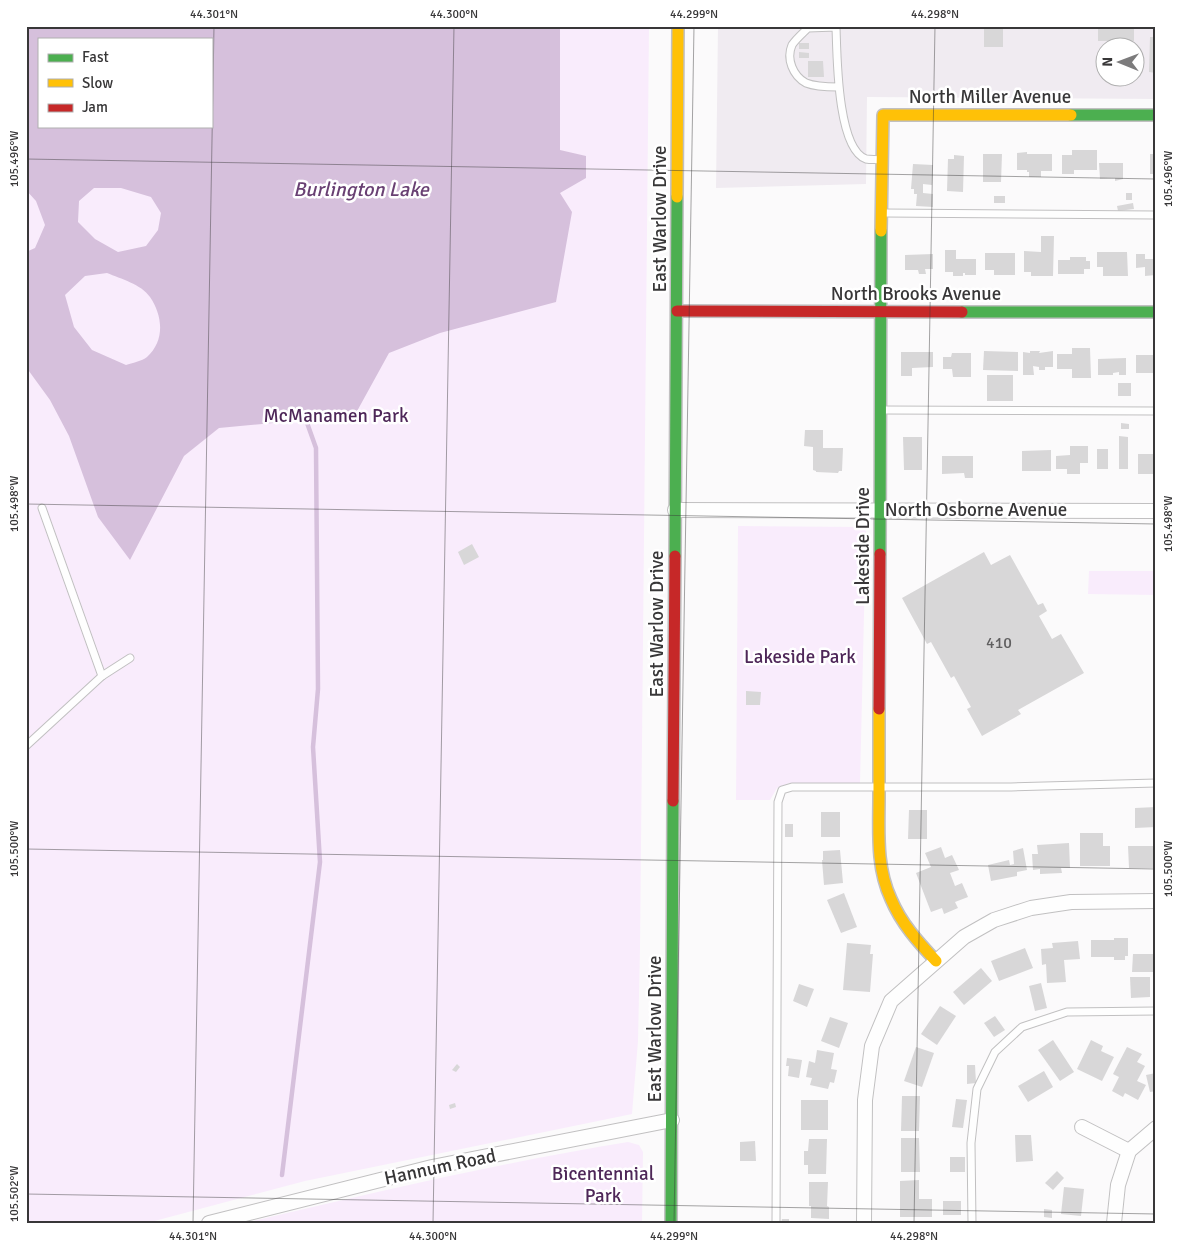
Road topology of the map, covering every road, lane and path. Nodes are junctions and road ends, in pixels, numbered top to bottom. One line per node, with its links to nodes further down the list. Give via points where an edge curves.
1 (678, 26): 8 (street, East Warlow Drive)
2 (838, 87): 2 (lane, via 836,28 808,28 793,45 789,58 795,72 806,82); 5 (lane, via 853,147 865,158)
3 (883, 115): 4 (street, North Miller Avenue); 5 (street, Lakeside Drive)
4 (1156, 116)
5 (882, 160): 6 (street, Lakeside Drive)
6 (881, 213): 7 (lane); 9 (street, Lakeside Drive)
7 (1156, 215)
8 (677, 311): 9 (street, North Brooks Avenue); 14 (street, East Warlow Drive)
9 (880, 312): 10 (street, North Brooks Avenue); 11 (street, Lakeside Drive)
10 (1156, 312)
11 (880, 410): 12 (lane); 15 (street, Lakeside Drive)
12 (1156, 411)
13 (42, 508): 18 (lane)
14 (676, 510): 15 (street, North Osborne Avenue); 25 (street, East Warlow Drive)
15 (880, 510): 16 (street, North Osborne Avenue); 21 (street, Lakeside Drive)
16 (1156, 511)
17 (130, 658): 18 (lane)
18 (102, 676): 19 (lane)
19 (26, 746)
20 (1156, 783): 21 (lane)
21 (879, 787): 23 (street, Lakeside Drive, via 882,872 890,899 911,935); 31 (lane, via 792,787 782,790 778,802)
22 (1156, 900): 23 (street, via 1070,902 1032,908 994,920 964,937)
23 (936, 961): 32 (street, via 892,1001 872,1046 865,1100)
24 (1156, 1011): 33 (lane, via 1067,1012 1022,1027 995,1052 977,1088 971,1143)
25 (672, 1120): 29 (street, Hannum Road, via 432,1167); 30 (street, East Warlow Drive)
26 (1082, 1127): 28 (street)
27 (1156, 1128): 28 (street)
28 (1129, 1151): 34 (street, via 1118,1185)
29 (209, 1223)
30 (671, 1223)
31 (776, 1223)
32 (864, 1223)
33 (972, 1223)
34 (1114, 1223)

